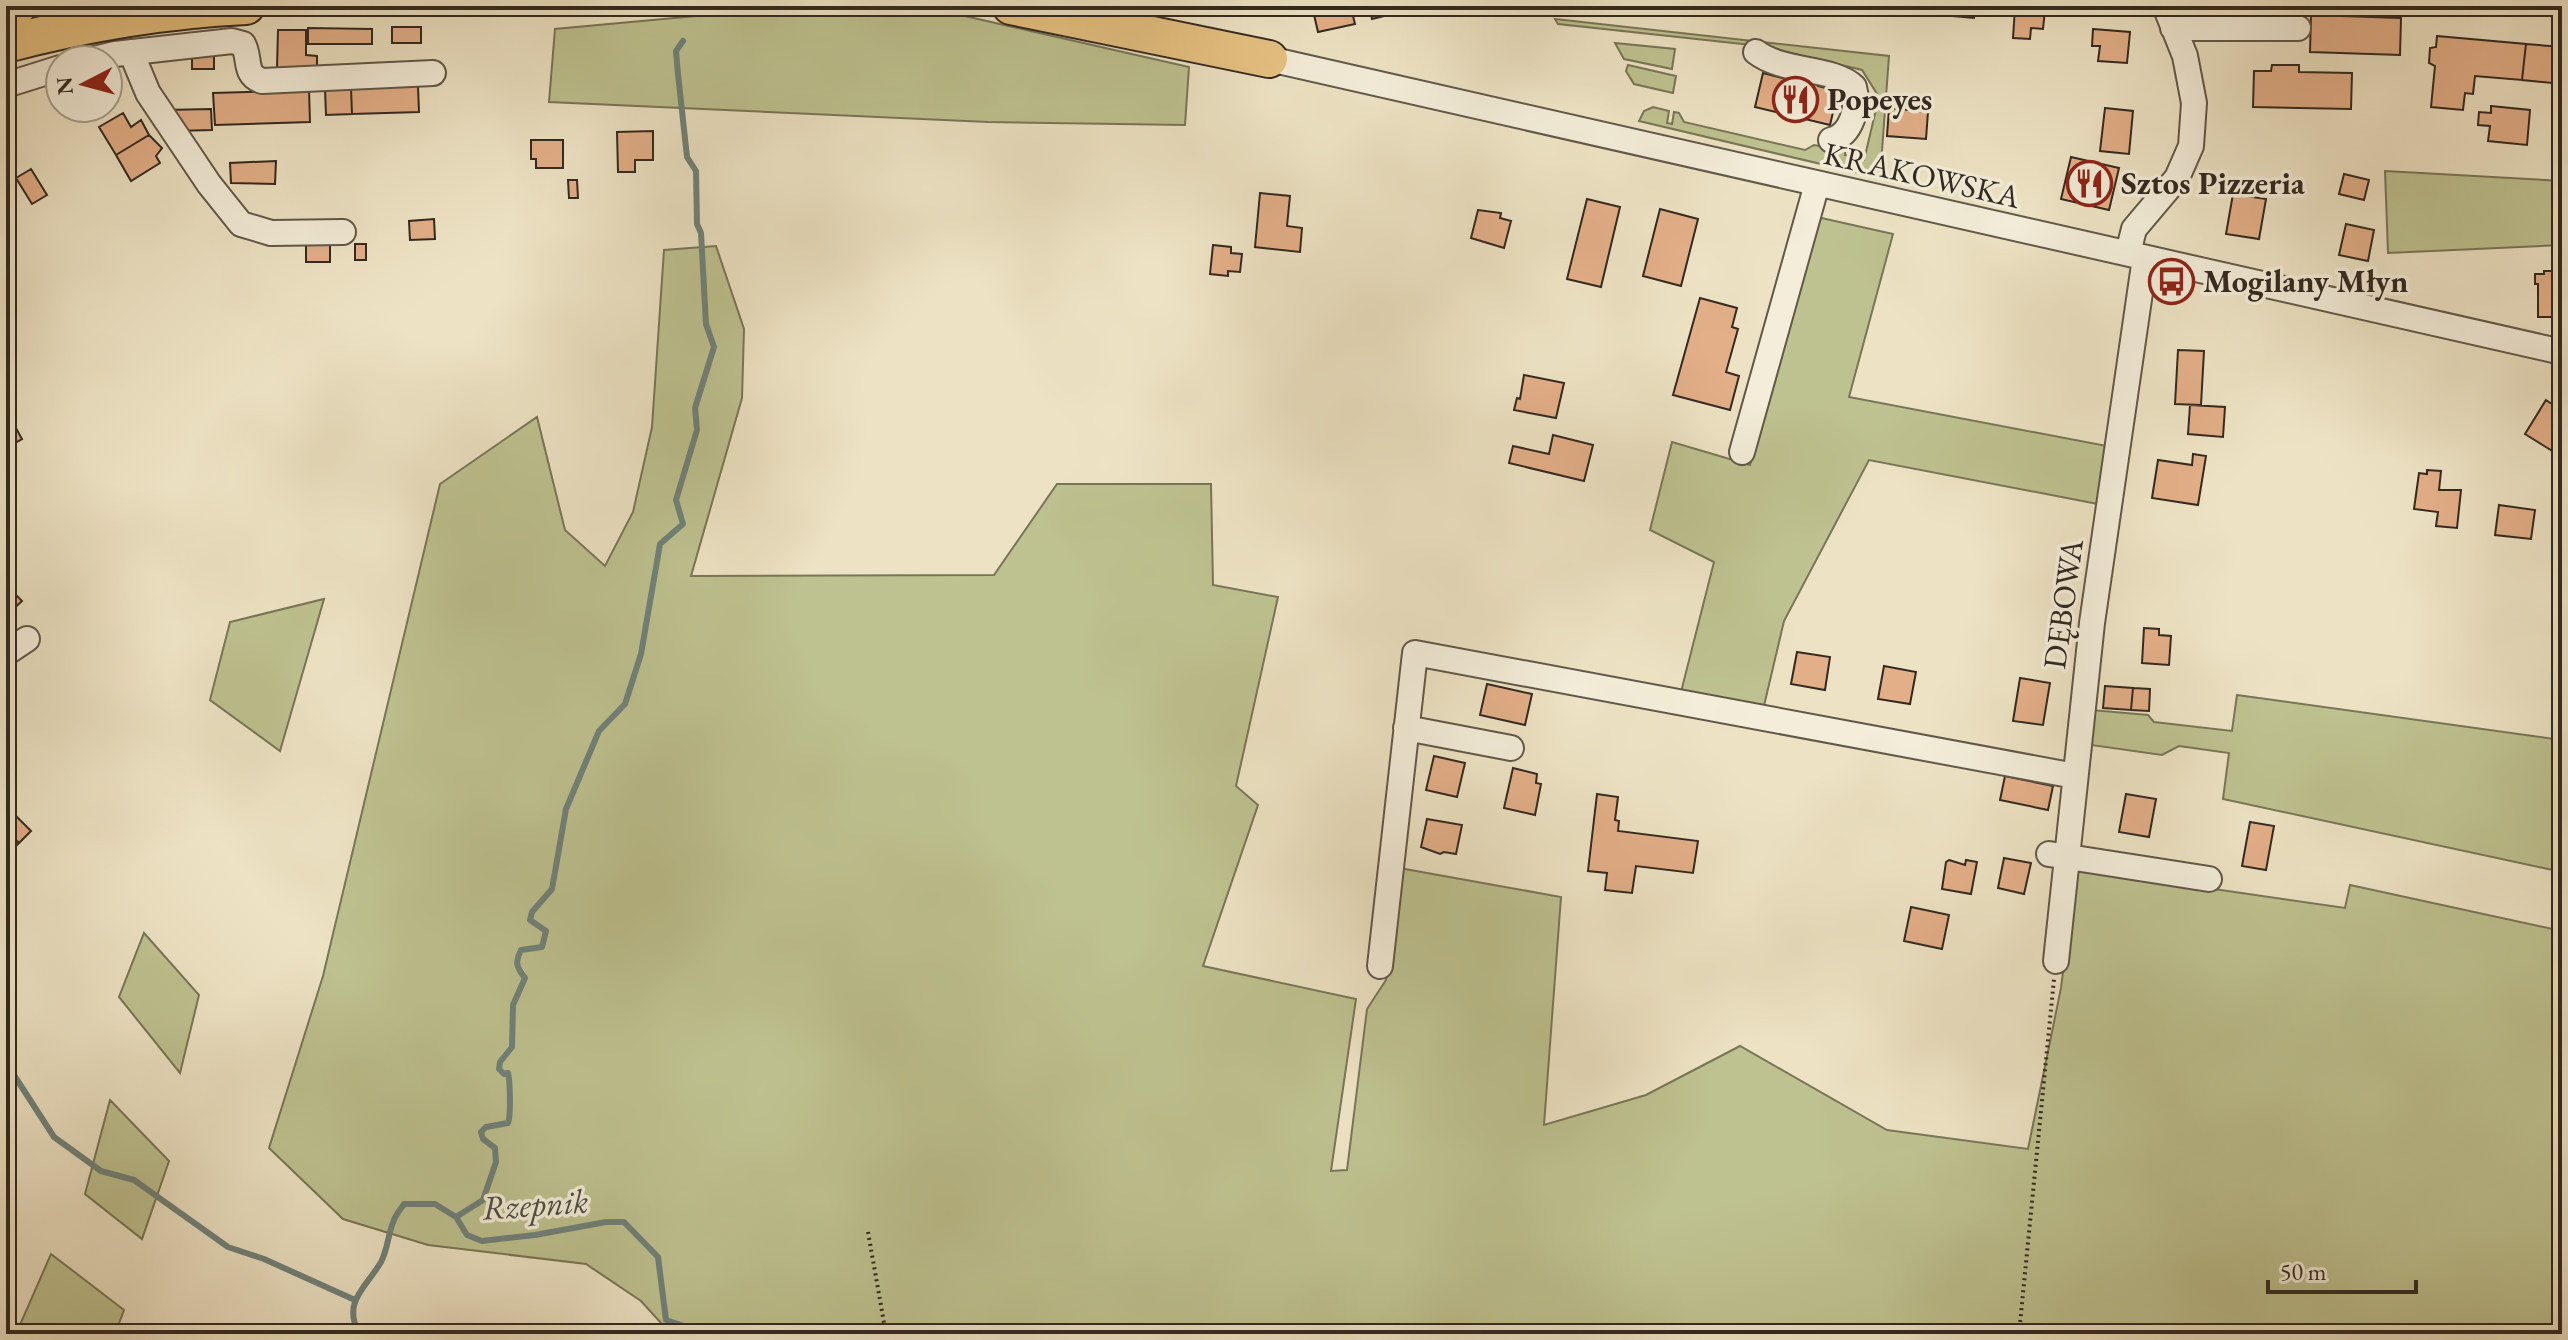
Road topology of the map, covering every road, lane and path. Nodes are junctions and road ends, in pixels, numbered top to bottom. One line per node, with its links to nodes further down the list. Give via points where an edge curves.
1 (18, 6): 4 (highway)
2 (246, 6): 7 (highway, via 113,20)
3 (1011, 6): 11 (highway)
4 (6, 9)
5 (2169, 17): 6 (street); 18 (street, DĘBOWA, via 2185,56 2194,103 2191,146 2177,178 2134,229)
6 (2298, 28)
7 (6, 44)
8 (131, 52): 10 (street); 13 (street, via 232,41 243,44 249,72 262,81); 17 (street, via 148,93 241,224 271,233)
9 (1756, 52): 15 (street, via 1773,63 1854,87 1849,130)
10 (124, 53)
11 (1269, 59): 16 (street, KRAKOWSKA)
12 (44, 73): 14 (street)
13 (433, 73)
14 (6, 85)
15 (1831, 140)
16 (1817, 184): 18 (street, KRAKOWSKA); 20 (street)
17 (343, 232)
18 (2137, 256): 19 (street, KRAKOWSKA); 25 (street, DĘBOWA)
19 (2562, 352)
20 (1742, 452)
21 (27, 639): 22 (street)
22 (6, 653)
23 (1406, 728): 24 (street); 25 (street, via 1415,653); 29 (street)
24 (1511, 748)
25 (2075, 776): 26 (street, DĘBOWA)
26 (2058, 856): 27 (street); 28 (street, DĘBOWA)
27 (2209, 879)
28 (2056, 961): 32 (path)
29 (1380, 966)
30 (868, 1232): 31 (path)
31 (886, 1334)
32 (2019, 1334)

